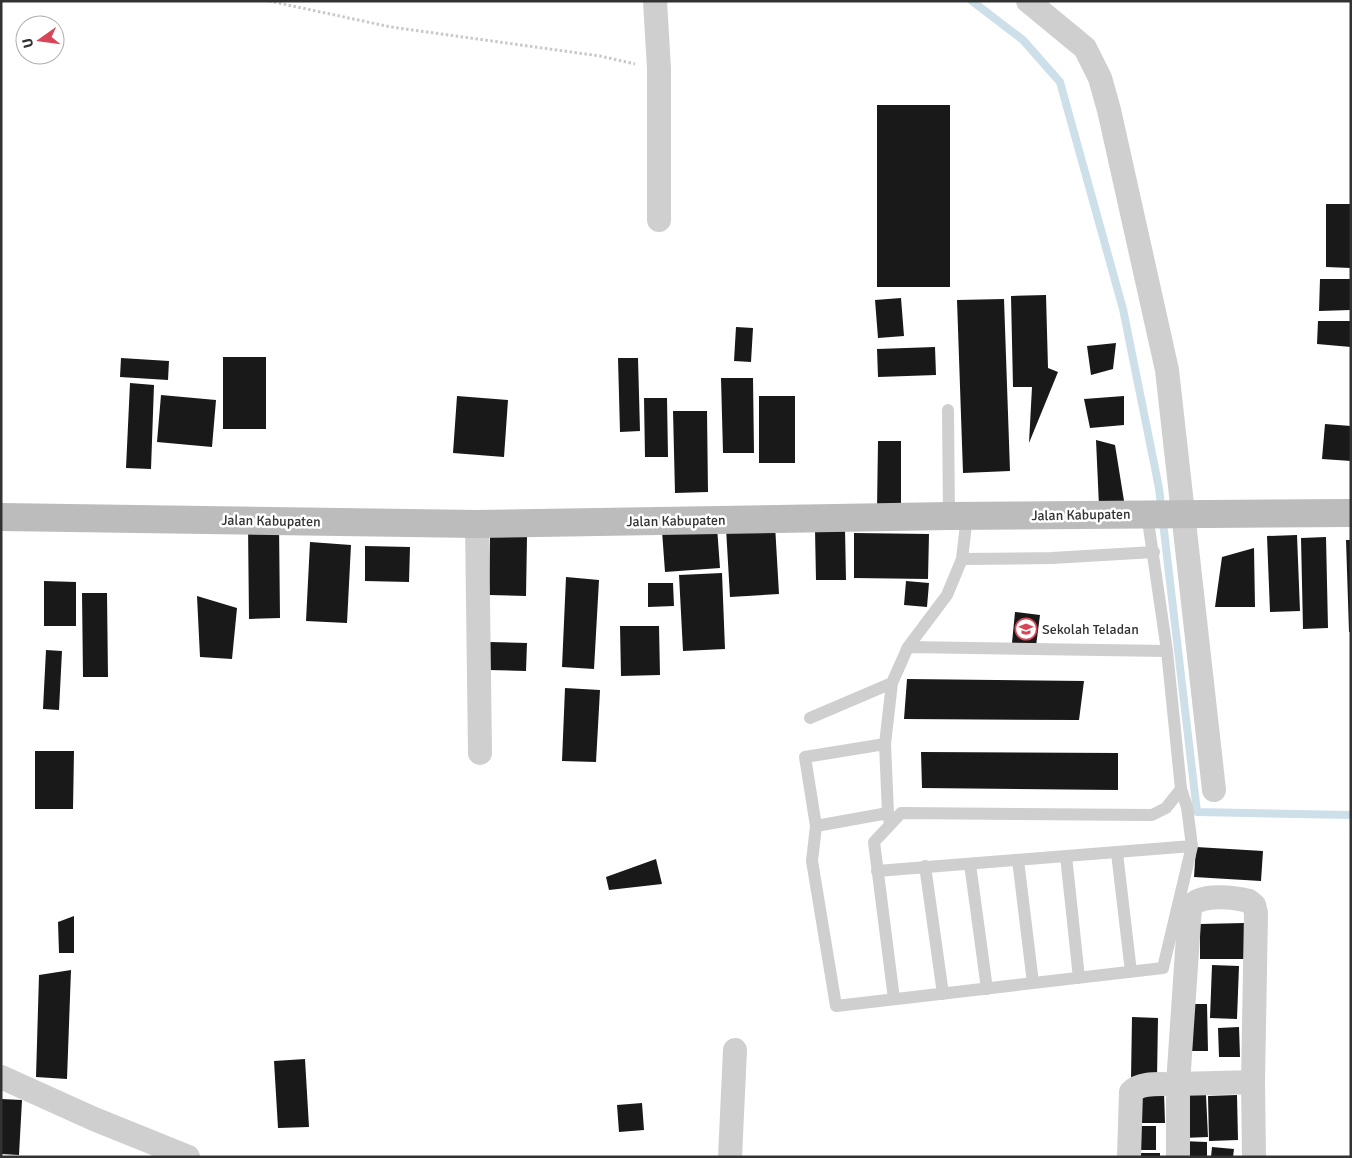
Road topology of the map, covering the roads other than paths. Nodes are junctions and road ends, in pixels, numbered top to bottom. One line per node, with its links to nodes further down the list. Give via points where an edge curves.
1 (655, 1): 3 (street, via 659,69)
2 (1028, 1): 6 (street, via 1085,48 1100,78 1109,110 1167,370)
3 (659, 220)
4 (948, 410): 7 (lane)
5 (1351, 513): 6 (main road, Jalan Kabupaten)
6 (1165, 514): 7 (main road, Jalan Kabupaten); 10 (lane); 19 (street)
7 (958, 516): 9 (main road, Jalan Kabupaten); 11 (lane)
8 (1, 518): 9 (main road, Jalan Kabupaten)
9 (477, 524): 17 (street)
10 (1154, 552): 11 (lane); 13 (lane)
11 (962, 559): 12 (lane, via 947,595)
12 (908, 647): 13 (lane); 14 (lane)
13 (1167, 651): 18 (lane)
14 (892, 683): 15 (lane); 16 (lane)
15 (810, 718)
16 (885, 744): 20 (lane); 21 (lane, via 805,757)
17 (480, 753)
18 (1182, 789): 20 (lane, via 1166,808 1152,816 901,813); 22 (lane)
19 (1214, 790)
20 (889, 819): 21 (lane); 28 (lane, via 874,842)
21 (816, 826): 34 (lane, via 812,861 836,1006)
22 (1192, 846): 23 (lane); 29 (lane, via 1163,968)
23 (1117, 852): 24 (lane); 29 (lane)
24 (1066, 856): 25 (lane); 30 (lane)
25 (1018, 860): 26 (lane); 31 (lane)
26 (970, 864): 27 (lane); 32 (lane)
27 (926, 866): 28 (lane); 33 (lane)
28 (877, 871): 34 (lane)
29 (1131, 972): 30 (lane)
30 (1079, 978): 31 (lane)
31 (1032, 983): 32 (lane)
32 (987, 989): 33 (lane)
33 (943, 994): 34 (lane)
34 (894, 1000)
35 (734, 1050): 40 (street)
36 (1, 1077): 39 (street)
37 (1253, 1082): 38 (street); 38 (street, via 1254,905 1249,901 1203,898 1190,907); 43 (street)
38 (1178, 1084): 41 (street, via 1144,1085 1131,1092); 42 (street)
39 (188, 1157)
40 (730, 1157)
41 (1129, 1157)
42 (1178, 1157)
43 (1254, 1157)

